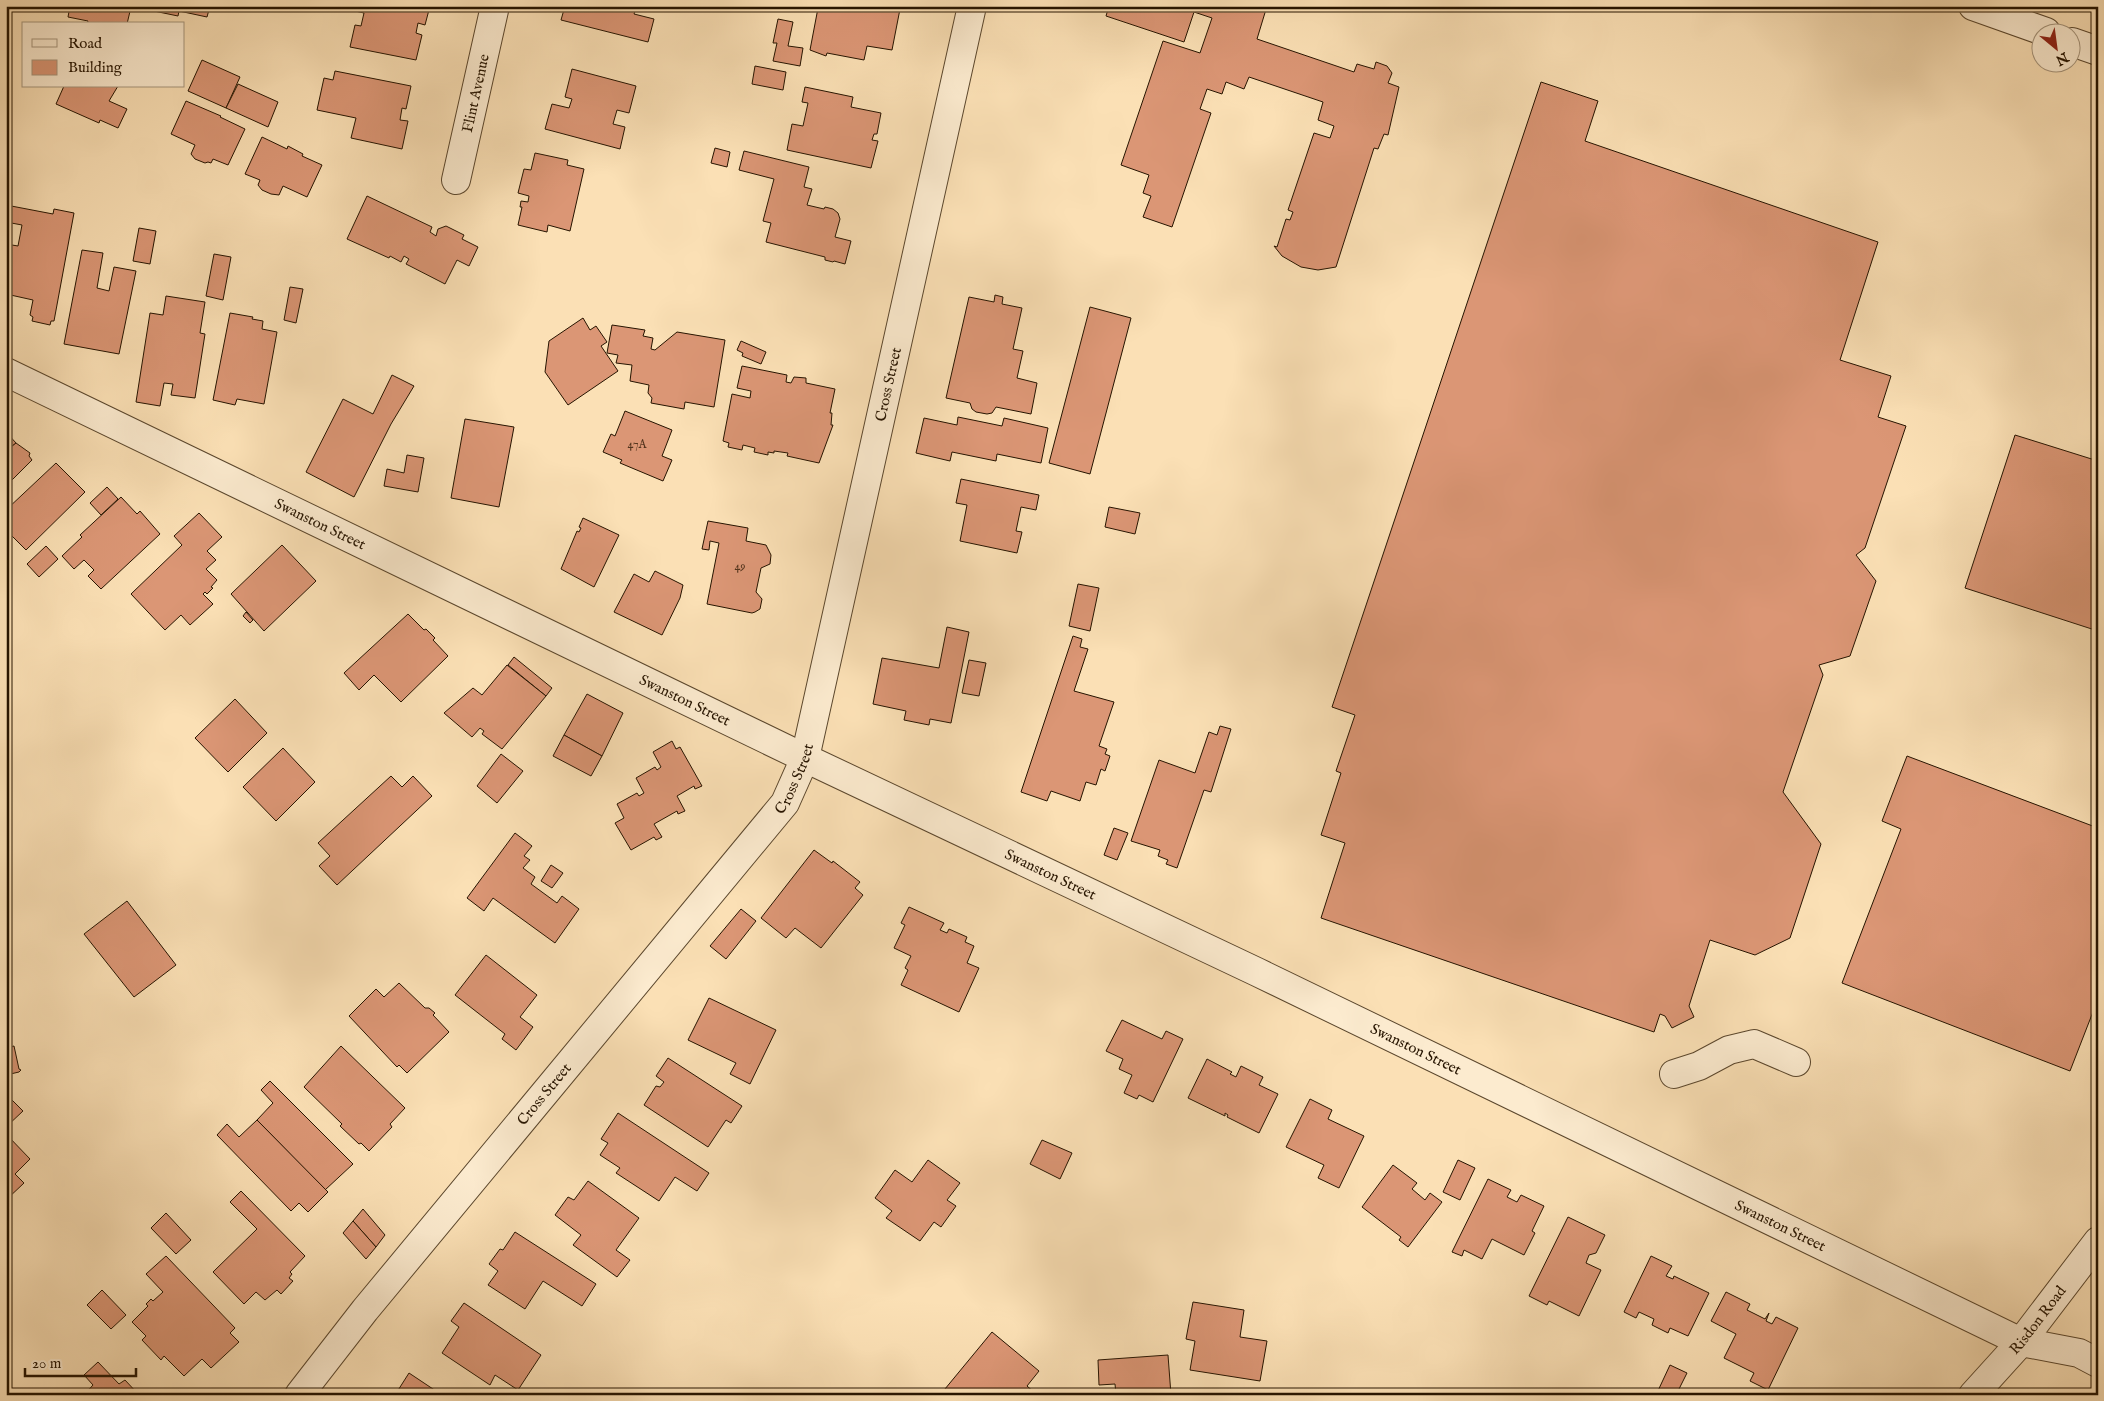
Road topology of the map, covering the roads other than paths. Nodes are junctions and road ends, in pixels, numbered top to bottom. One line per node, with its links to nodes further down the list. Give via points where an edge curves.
1 (495, 6): 7 (street, Flint Avenue)
2 (972, 6): 9 (street, Cross Street)
3 (1972, 6): 4 (street)
4 (2032, 27)
5 (2082, 45): 6 (street)
6 (2098, 51)
7 (456, 180)
8 (6, 372): 9 (street, Swanston Street)
9 (805, 758): 13 (street, Swanston Street, via 1257,972); 15 (street, Cross Street, via 785,803 365,1310)
10 (1796, 1062): 11 (street, via 1754,1044 1729,1050 1699,1066)
11 (1674, 1074)
12 (2098, 1241): 13 (street, Risdon Road)
13 (2021, 1342): 14 (street, Swanston Street, via 2079,1353); 16 (street, Risdon Road)
14 (2098, 1363)
15 (299, 1395)
16 (1973, 1395)

